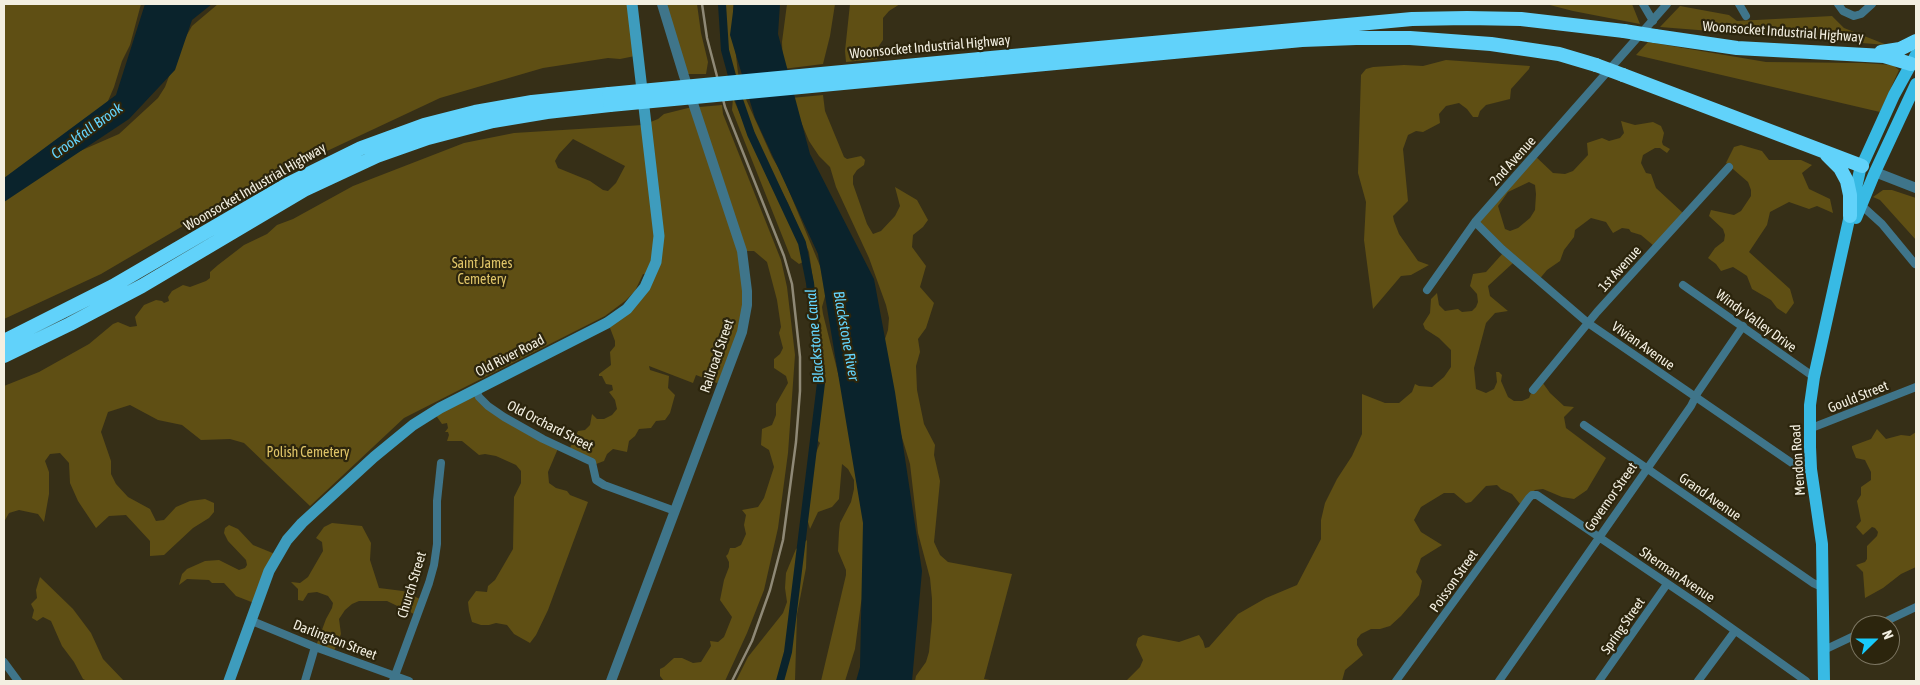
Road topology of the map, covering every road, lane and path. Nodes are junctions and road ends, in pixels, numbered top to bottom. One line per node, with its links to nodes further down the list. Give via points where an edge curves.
1 (632, 4): 34 (main road, Old River Road, via 658,220 656,262 650,277 633,304 619,315)
2 (662, 4): 43 (street, Railroad Street, via 735,226 747,291 742,332)
3 (1643, 4): 9 (street)
4 (1667, 4): 9 (street, 2nd Avenue)
5 (1739, 4): 8 (street)
6 (1838, 4): 7 (street, via 1850,15 1861,14)
7 (1872, 4)
8 (1746, 16)
9 (1652, 21): 23 (street, 2nd Avenue)
10 (1916, 41): 11 (highway, via 1900,49)
11 (1858, 54): 12 (highway, Woonsocket Industrial Highway); 13 (highway, Woonsocket Industrial Highway, bridge, via 1737,48 1521,19 1467,18 1412,20)
12 (1914, 62): 17 (main road, Mendon Road)
13 (980, 65): 15 (highway, Woonsocket Industrial Highway, bridge); 16 (highway, Woonsocket Industrial Highway, bridge, via 1356,38 1419,38 1491,44 1559,54 1596,65)
14 (1916, 84): 19 (main road, Mendon Road)
15 (609, 100): 30 (highway, Woonsocket Industrial Highway, via 532,102 482,110 424,125 361,148 288,184 113,286); 31 (highway, Woonsocket Industrial Highway, via 486,123 428,138 378,156 304,190 134,290)
16 (1811, 147): 17 (highway, Woonsocket Industrial Highway); 22 (highway, via 1833,160 1842,172 1849,190)
17 (1862, 166): 19 (main road); 22 (main road, Mendon Road)
18 (1729, 167): 28 (street, 1st Avenue)
19 (1875, 172): 20 (street); 21 (main road, Mendon Road)
20 (1916, 188)
21 (1861, 205): 24 (main road, Mendon Road); 25 (street, via 1882,224)
22 (1850, 216): 24 (main road, Mendon Road)
23 (1475, 222): 27 (street, 2nd Avenue); 28 (street, Vivian Avenue)
24 (1845, 240): 32 (main road, Mendon Road)
25 (1915, 264)
26 (1683, 285): 29 (street, Windy Valley Drive)
27 (1426, 290)
28 (1588, 323): 35 (street, 1st Avenue); 36 (street, Vivian Avenue)
29 (1743, 326): 32 (street, Windy Valley Drive); 36 (street, Governor Street)
30 (4, 341)
31 (4, 356)
32 (1814, 377): 38 (main road, Mendon Road)
33 (1916, 387): 38 (street, Gould Street)
34 (476, 390): 43 (street, Old Orchard Street, via 479,398 504,418 592,462 596,480); 49 (main road, Old River Road, via 413,425 302,523 278,554)
35 (1533, 390)
36 (1695, 398): 40 (street, Governor Street); 41 (street, Vivian Avenue, via 1802,470)
37 (1584, 425): 40 (street, Grand Avenue)
38 (1809, 429): 41 (main road, Mendon Road)
39 (441, 463): 55 (street, Church Street, via 434,565)
40 (1647, 468): 44 (street, Governor Street); 46 (street, Grand Avenue)
41 (1811, 469): 46 (main road, Mendon Road, via 1822,544)
42 (1532, 495): 44 (street, Sherman Avenue, via 1542,498); 62 (street, Poisson Street)
43 (675, 510): 61 (street, Railroad Street)
44 (1599, 536): 45 (street, Sherman Avenue); 63 (street, Governor Street)
45 (1667, 584): 50 (street, Sherman Avenue); 64 (street, Spring Street)
46 (1822, 587): 53 (main road, Mendon Road)
47 (1916, 607): 48 (street)
48 (1899, 615)
49 (252, 621): 52 (street, Darlington Street); 58 (main road, Old River Road)
50 (1735, 631): 56 (street, Sherman Avenue); 65 (street)
51 (1850, 638): 53 (street)
52 (315, 647): 55 (street, Darlington Street); 59 (street)
53 (1824, 650): 66 (main road, Mendon Road)
54 (4, 662): 57 (street)
55 (394, 678): 60 (street, Darlington Street)
56 (1801, 680)
57 (18, 681)
58 (229, 681)
59 (304, 681)
60 (409, 681)
61 (611, 681)
62 (1396, 681)
63 (1499, 681)
64 (1599, 681)
65 (1698, 681)
66 (1824, 681)

